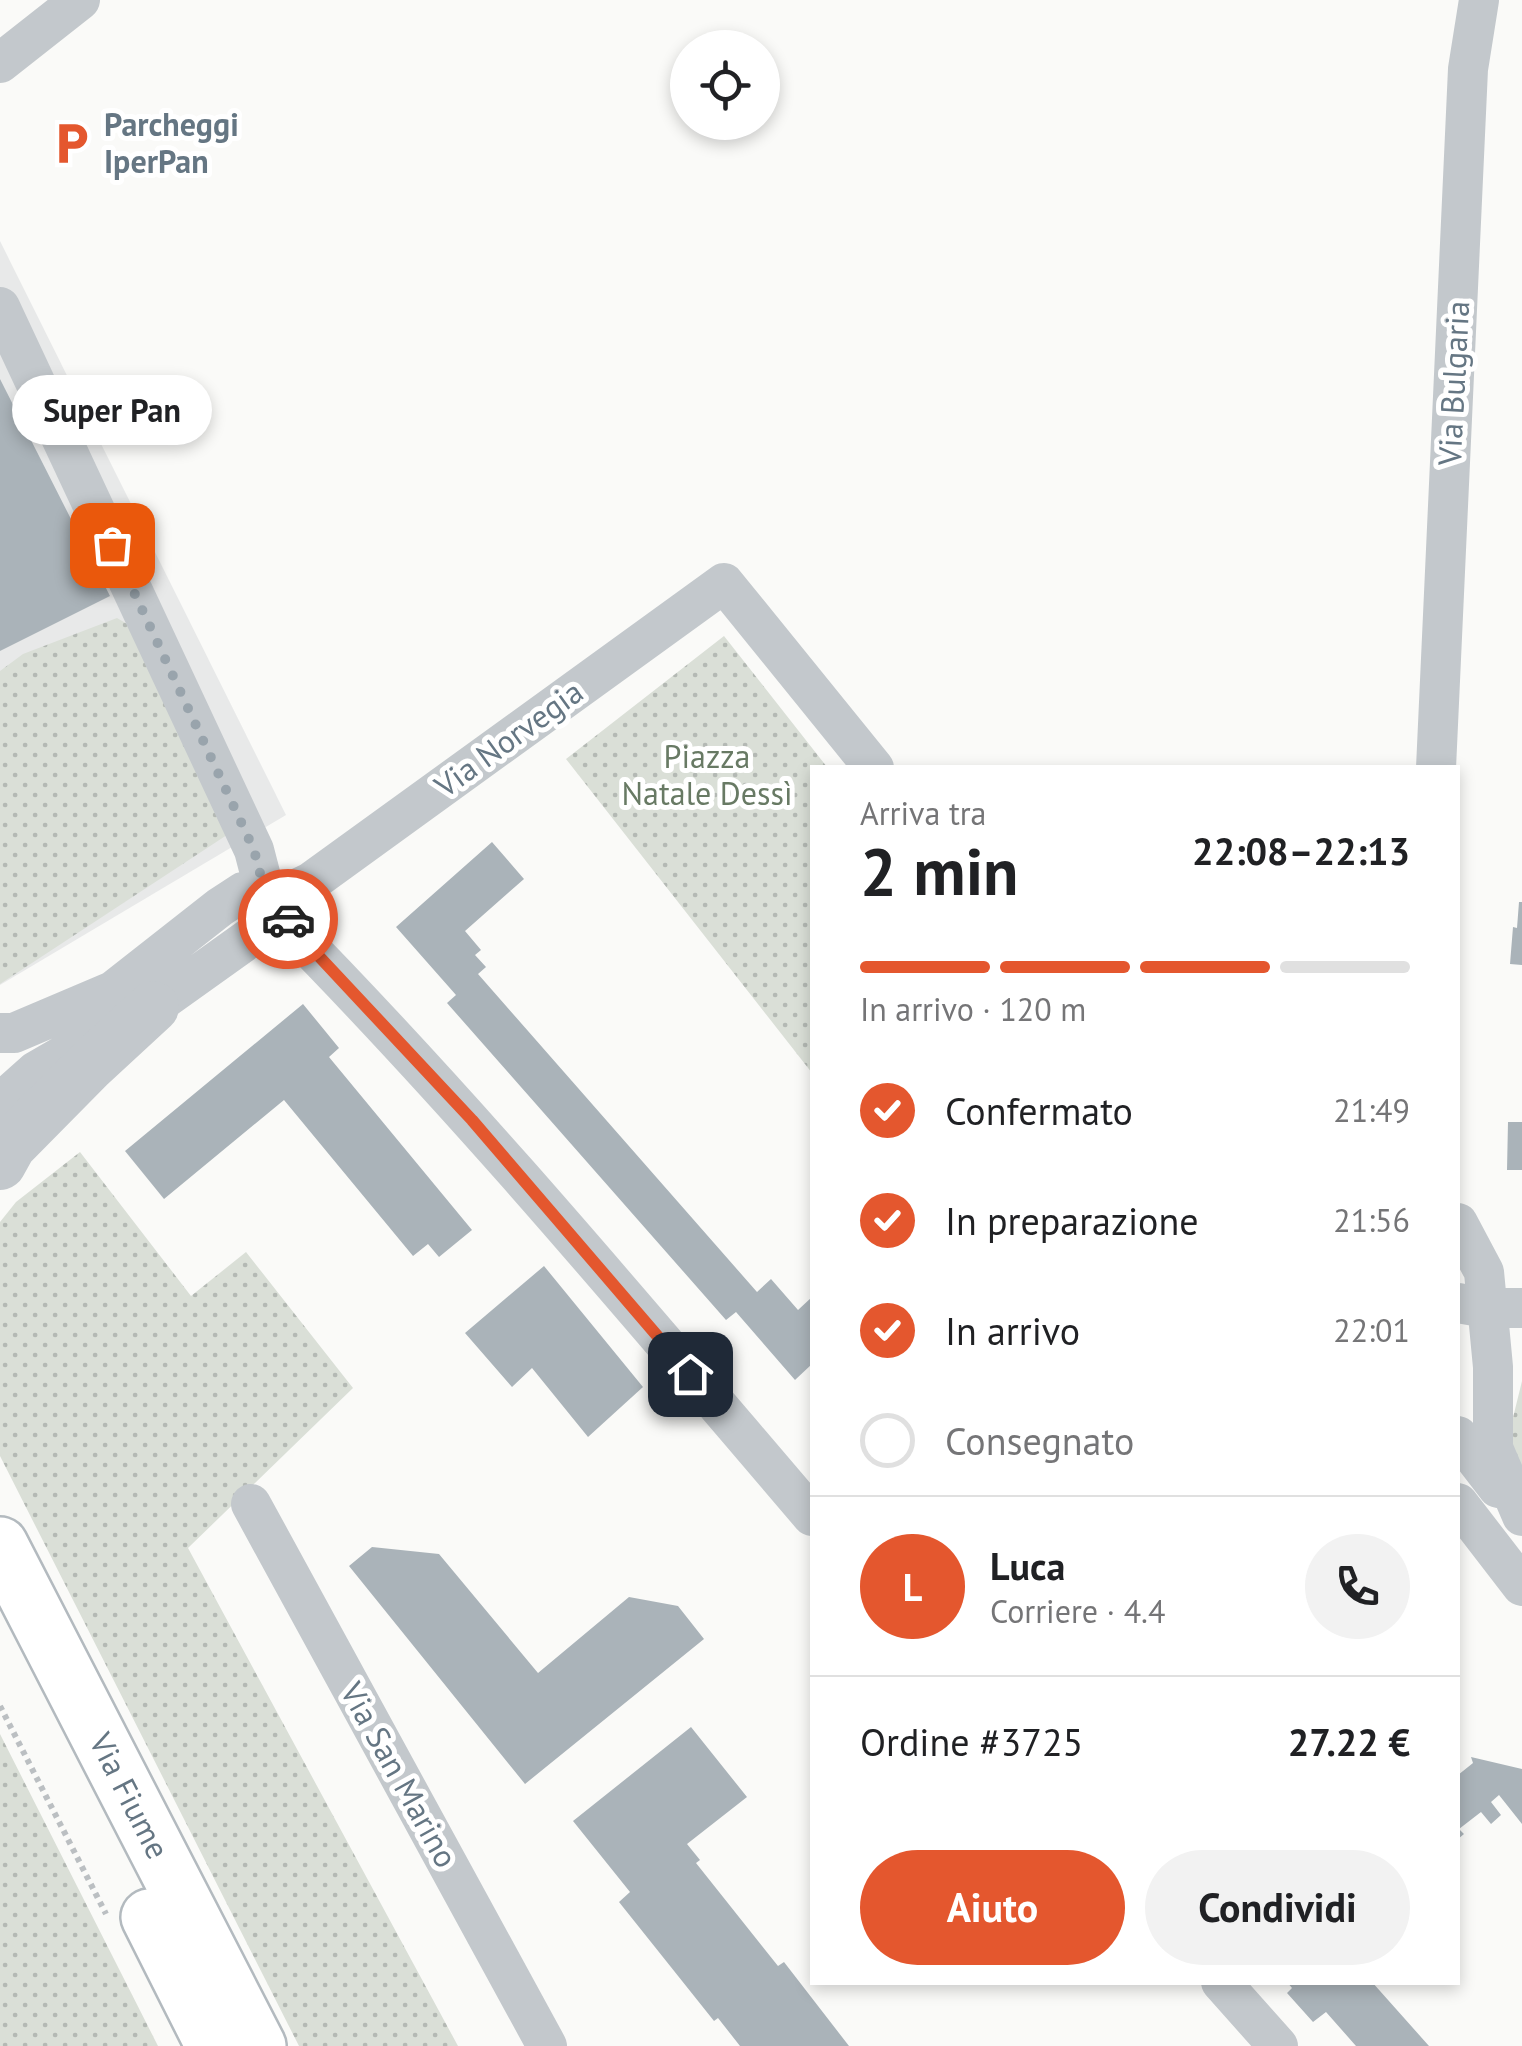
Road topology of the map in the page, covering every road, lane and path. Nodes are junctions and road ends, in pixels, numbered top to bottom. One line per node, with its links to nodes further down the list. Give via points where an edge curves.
1 (80, 0): 3 (street)
2 (1479, 0): 6 (street, Via Bulgaria, via 1468,69)
3 (4, 53)
4 (0, 308): 7 (street, via 254,850)
5 (872, 765): 7 (street, Via Norvegia, via 724,583 312,882)
6 (1436, 765)
7 (269, 903): 8 (street); 9 (street, via 220,907 113,991); 17 (street, via 472,1120)
8 (153, 1007): 10 (street, via 36,1071); 11 (street, via 10,1146)
9 (0, 1033)
10 (0, 1103)
11 (0, 1164)
12 (1460, 1227): 13 (street, via 1484,1272)
13 (1489, 1306): 18 (street, via 1494,1448)
14 (1460, 1439): 18 (street)
15 (251, 1504): 27 (street, Via San Marino)
16 (1460, 1506): 20 (street)
17 (810, 1514)
18 (1522, 1518)
19 (0, 1545): 26 (main road, Via Fiume)
20 (1522, 1586)
21 (0, 1624): 25 (main road, Via Fiume)
22 (0, 1706): 23 (path)
23 (112, 1927)
24 (1224, 1985): 28 (street)
25 (214, 2046)
26 (258, 2046)
27 (547, 2046)
28 (1278, 2046)

